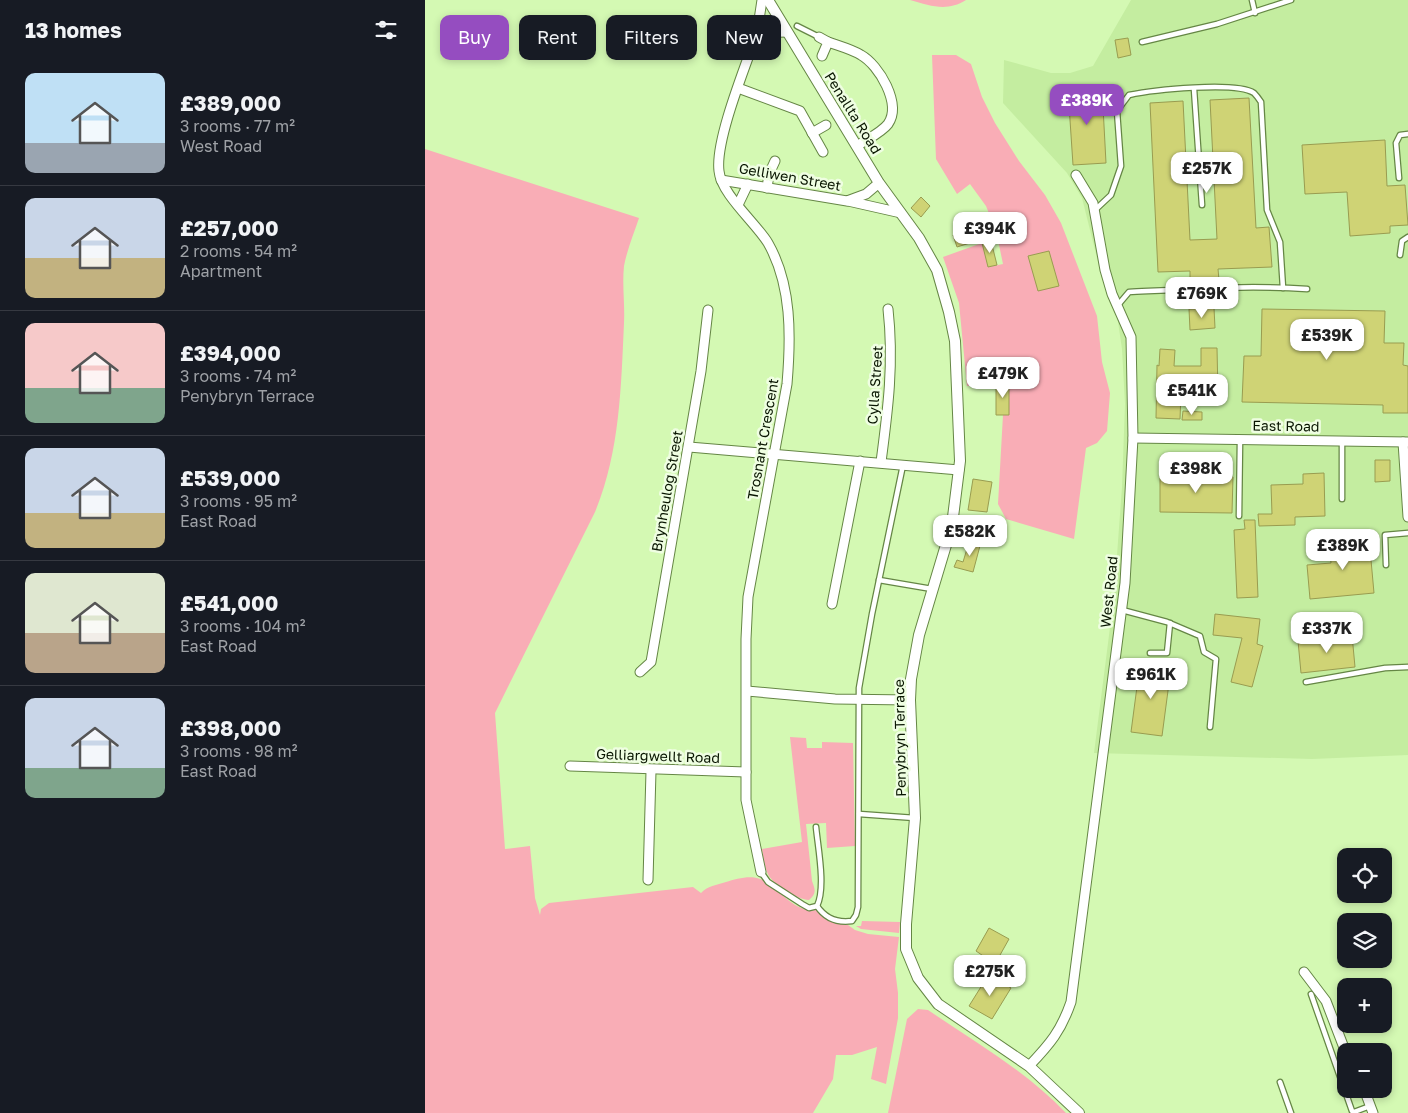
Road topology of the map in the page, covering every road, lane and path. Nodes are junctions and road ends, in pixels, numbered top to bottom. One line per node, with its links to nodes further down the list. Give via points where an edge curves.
1 (762, 0): 6 (street)
2 (768, 0): 9 (street, Penallta Road)
3 (1252, 0): 5 (lane)
4 (1291, 0): 5 (lane)
5 (1255, 13): 12 (lane)
6 (760, 15)
7 (797, 26): 10 (lane)
8 (781, 32): 9 (street)
9 (787, 32): 20 (street, Penallta Road)
10 (819, 37): 11 (street)
11 (829, 42): 13 (street); 20 (street, via 861,55 872,64 892,96 894,111 888,124)
12 (1142, 42)
13 (822, 56)
14 (748, 60): 15 (street)
15 (738, 88): 18 (street, via 799,111); 25 (street, via 721,146)
16 (1194, 89): 31 (lane); 32 (lane, via 1152,90 1129,95 1121,104 1117,112 1121,166 1111,194); 36 (lane, via 1243,89 1254,93 1261,102 1267,210 1279,242)
17 (826, 125): 18 (street)
18 (812, 133): 21 (street)
19 (1408, 134): 24 (lane, via 1400,135 1396,143)
20 (857, 146): 26 (street, Penallta Road)
21 (823, 152)
22 (775, 161): 28 (street)
23 (1076, 175): 32 (street, West Road)
24 (1399, 178)
25 (721, 180): 27 (street, Gelliwen Street); 30 (street, Trosnant Crescent)
26 (879, 183): 29 (street, Gelliwen Street, via 866,194); 33 (street, Penallta Road)
27 (748, 184): 28 (street, Gelliwen Street); 30 (street)
28 (767, 188): 29 (street, Gelliwen Street)
29 (847, 201): 33 (street)
30 (738, 205): 46 (street, Trosnant Crescent, via 768,243 780,271 789,323 787,384)
31 (1202, 205)
32 (1095, 210): 38 (street, West Road, via 1105,270)
33 (901, 213): 50 (street, Penybryn Terrace, via 937,270 949,312 955,341)
34 (1408, 237): 35 (lane, via 1402,241)
35 (1400, 255)
36 (1283, 288): 37 (lane); 38 (lane, via 1129,292)
37 (1307, 289)
38 (1118, 306): 41 (street, West Road, via 1131,337)
39 (888, 309): 48 (street, Cylla Street, via 892,345)
40 (708, 310): 45 (street, Brynheulog Street)
41 (1133, 438): 42 (street, East Road); 60 (street, West Road)
42 (1240, 440): 43 (street, East Road); 53 (lane)
43 (1342, 441): 44 (street, East Road); 52 (lane)
44 (1406, 442): 51 (street)
45 (689, 447): 46 (street); 64 (street, Brynheulog Street, via 651,662)
46 (775, 454): 47 (street); 66 (street, Trosnant Crescent, via 748,597)
47 (860, 461): 48 (street); 59 (street)
48 (881, 462): 49 (street)
49 (903, 465): 50 (street); 57 (lane)
50 (959, 470): 58 (street, Penybryn Terrace, via 952,525)
51 (1407, 492): 54 (street)
52 (1342, 499)
53 (1239, 516)
54 (1408, 517)
55 (1408, 533): 56 (lane, via 1385,535)
56 (1386, 565)
57 (879, 580): 58 (lane); 67 (lane)
58 (932, 589): 68 (street, Penybryn Terrace, via 919,635)
59 (832, 604)
60 (1122, 610): 61 (lane); 82 (street, West Road, via 1071,1002 1064,1024)
61 (1170, 623): 62 (lane, via 1167,653); 69 (lane, via 1200,636 1204,652 1216,659)
62 (1150, 653)
63 (1408, 667): 65 (lane)
64 (640, 672)
65 (1306, 682)
66 (747, 691): 67 (street); 72 (street, Trosnant Crescent)
67 (859, 700): 68 (street); 73 (lane)
68 (910, 700): 74 (street, Penybryn Terrace)
69 (1210, 727)
70 (570, 766): 71 (street, Gelliargwellt Road)
71 (651, 770): 72 (street, Gelliargwellt Road); 77 (street)
72 (746, 772): 76 (street, Trosnant Crescent, via 746,800)
73 (859, 814): 74 (lane); 78 (lane, via 856,915 851,921 840,922 822,914)
74 (915, 818): 82 (street, Penybryn Terrace, via 906,924 907,949 918,978 938,1004)
75 (816, 827): 78 (lane, via 820,884)
76 (761, 872): 78 (lane, via 768,882 802,904 809,908)
77 (647, 880)
78 (817, 906)
79 (1303, 972): 81 (street, via 1326,1001)
80 (1311, 994): 88 (lane)
81 (1342, 1043)
82 (1029, 1066): 86 (street, Penybryn Terrace)
83 (1280, 1082): 87 (lane)
84 (1367, 1098): 85 (street)
85 (1371, 1110): 88 (lane)
86 (1079, 1113)
87 (1291, 1113)
88 (1353, 1113)

